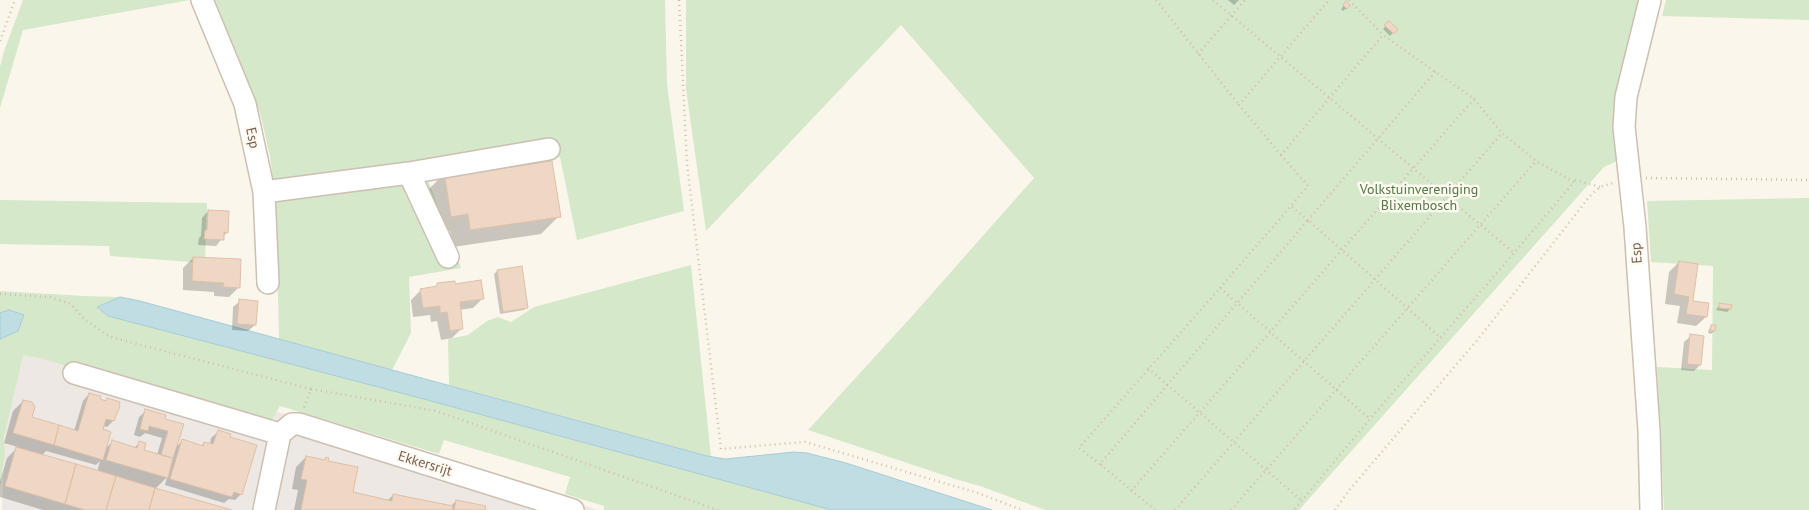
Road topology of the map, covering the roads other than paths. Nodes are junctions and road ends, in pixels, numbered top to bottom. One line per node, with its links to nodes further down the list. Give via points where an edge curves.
1 (202, 0): 5 (street, Esp, via 245,104)
2 (1650, 0): 12 (street, Esp, via 1626,97 1624,127 1650,431)
3 (549, 149): 4 (street)
4 (410, 173): 5 (street); 6 (street)
5 (264, 192): 7 (street, Esp)
6 (448, 257)
7 (268, 283)
8 (74, 373): 9 (street)
9 (280, 434): 10 (street); 11 (street, Ekkersrijt, via 292,424 299,424)
10 (264, 510)
11 (573, 510)
12 (1651, 510)

